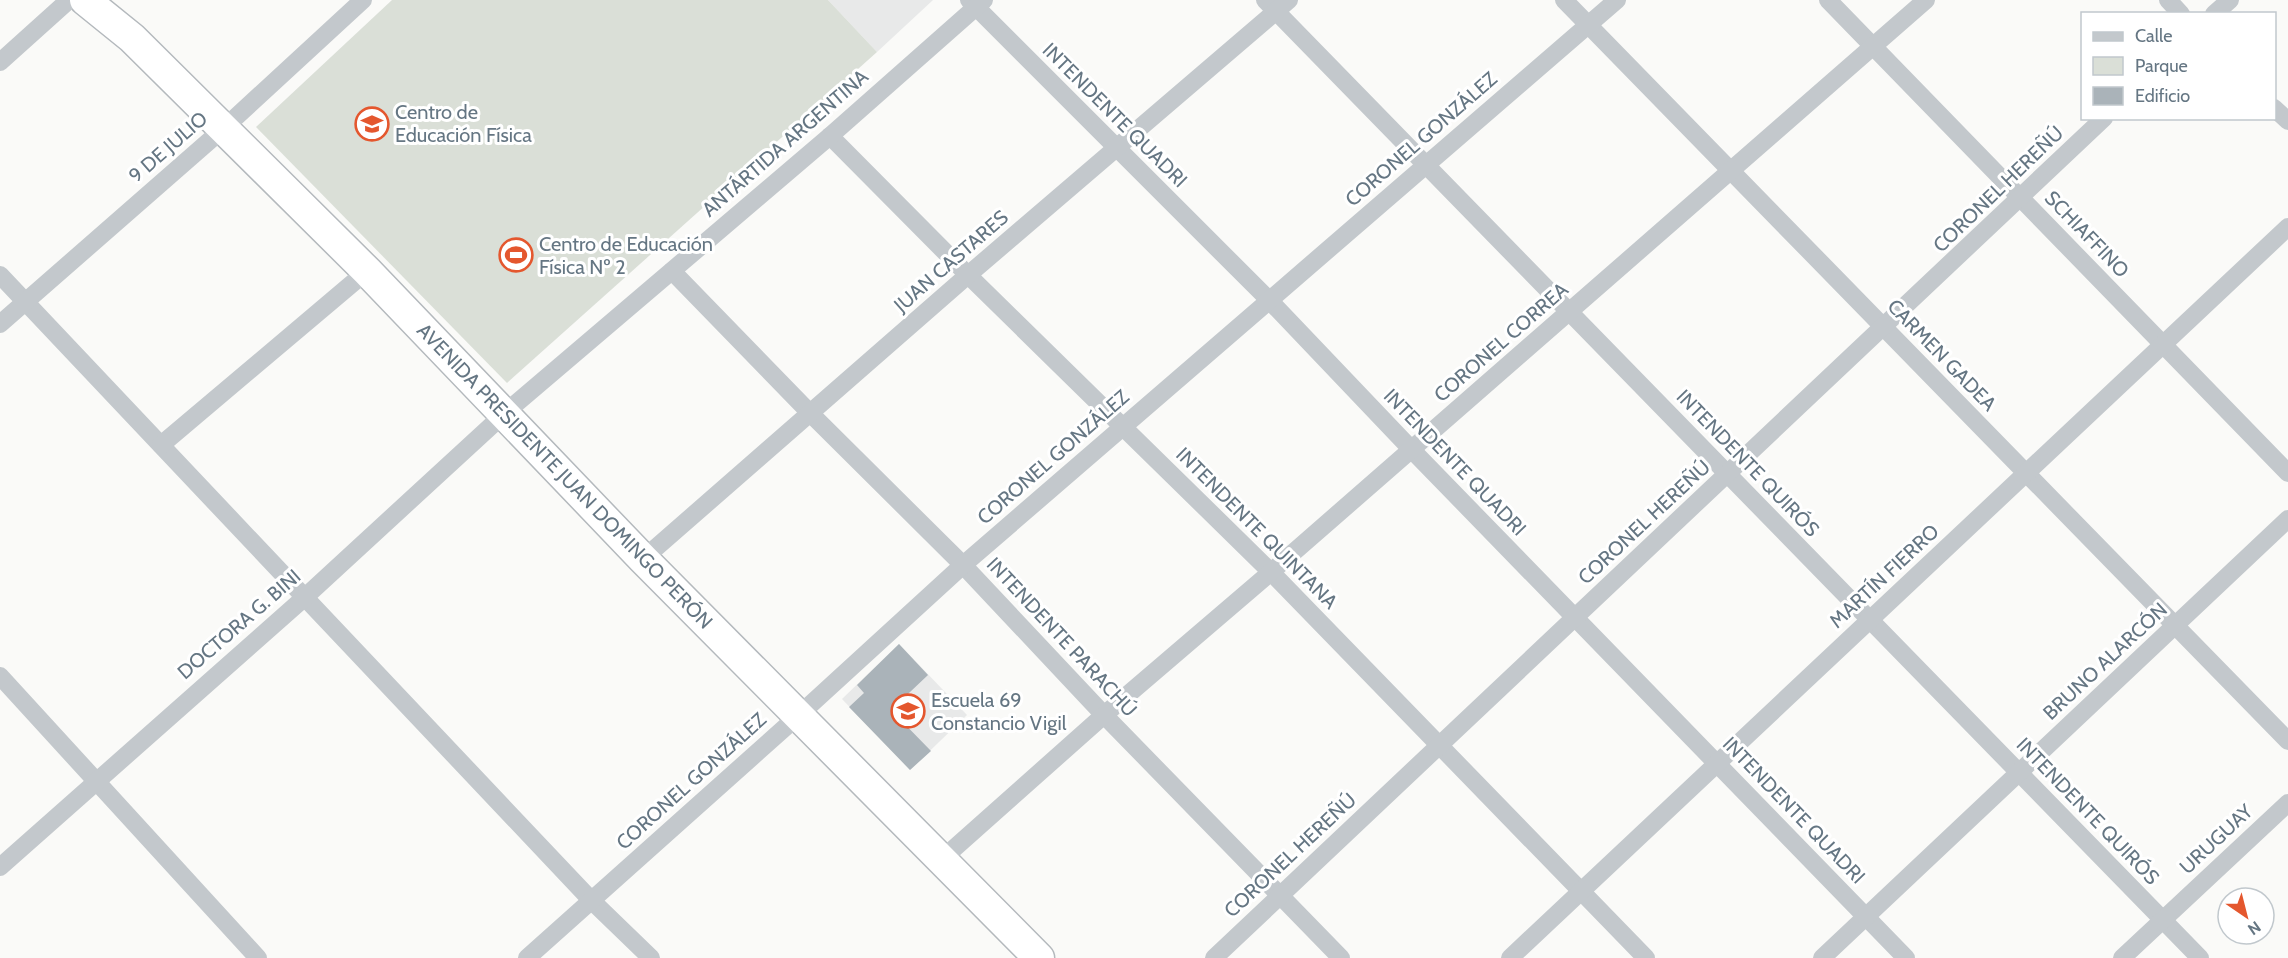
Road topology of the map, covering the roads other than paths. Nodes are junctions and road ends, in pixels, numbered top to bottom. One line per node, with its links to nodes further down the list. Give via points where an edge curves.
1 (69, 0): 18 (street)
2 (85, 0): 16 (highway, AVENIDA PRESIDENTE JUAN DOMINGO PERÓN)
3 (102, 0): 16 (highway)
4 (363, 0): 22 (street, 9 DE JULIO)
5 (1564, 0): 15 (street, CARMEN GADEA)
6 (1617, 0): 15 (street, CORONEL GONZÁLEZ)
7 (1828, 0): 17 (street, SCHIAFFINO)
8 (1926, 0): 17 (street, CORONEL CORREA)
9 (2168, 0): 13 (street)
10 (2230, 0): 14 (street)
11 (976, 2): 23 (street, ANTÁRTIDA ARGENTINA); 24 (street, INTENDENTE QUADRI)
12 (1277, 4): 24 (street, JUAN CASTARES); 25 (street, INTENDENTE QUIRÓS)
13 (2179, 12)
14 (2216, 12)
15 (1589, 25): 25 (street, CORONEL GONZÁLEZ); 26 (street, CARMEN GADEA)
16 (132, 38): 22 (highway, AVENIDA PRESIDENTE JUAN DOMINGO PERÓN)
17 (1873, 46): 26 (street, CORONEL CORREA); 27 (street, SCHIAFFINO)
18 (0, 62)
19 (2276, 110): 21 (street)
20 (2102, 120): 27 (street, CORONEL HEREÑÚ)
21 (2288, 121)
22 (224, 128): 29 (highway, AVENIDA PRESIDENTE JUAN DOMINGO PERÓN); 34 (street, 9 DE JULIO)
23 (830, 136): 30 (street, ANTÁRTIDA ARGENTINA); 32 (street, INTENDENTE QUINTANA)
24 (1117, 150): 32 (street, JUAN CASTARES); 33 (street, INTENDENTE QUADRI)
25 (1425, 164): 33 (street, CORONEL GONZÁLEZ); 35 (street, INTENDENTE QUIRÓS)
26 (1730, 170): 35 (street, CORONEL CORREA); 37 (street, CARMEN GADEA)
27 (2021, 198): 37 (street, CORONEL HEREÑÚ); 38 (street, SCHIAFFINO)
28 (2288, 227): 38 (street, MARTÍN FIERRO)
29 (367, 271): 39 (highway, AVENIDA PRESIDENTE JUAN DOMINGO PERÓN); 42 (street)
30 (672, 271): 39 (street, ANTÁRTIDA ARGENTINA); 40 (street, INTENDENTE PARACHÚ)
31 (0, 274): 34 (street)
32 (968, 275): 40 (street, JUAN CASTARES); 41 (street, INTENDENTE QUINTANA)
33 (1269, 300): 41 (street, CORONEL GONZÁLEZ); 43 (street, INTENDENTE QUADRI)
34 (26, 302): 36 (street, 9 DE JULIO); 42 (street)
35 (1570, 312): 43 (street, CORONEL CORREA); 46 (street, INTENDENTE QUIRÓS)
36 (0, 324)
37 (1884, 327): 44 (street, CARMEN GADEA); 46 (street, CORONEL HEREÑÚ)
38 (2163, 344): 44 (street, MARTÍN FIERRO); 45 (street, SCHIAFFINO)
39 (505, 413): 48 (highway, AVENIDA PRESIDENTE JUAN DOMINGO PERÓN); 51 (street, DOCTORA G. BINI)
40 (811, 414): 48 (street, JUAN CASTARES); 49 (street, INTENDENTE PARACHÚ)
41 (1123, 426): 49 (street, CORONEL GONZÁLEZ); 50 (street, INTENDENTE QUINTANA)
42 (161, 445): 51 (street)
43 (1411, 450): 50 (street, CORONEL CORREA); 52 (street, INTENDENTE QUADRI)
44 (2026, 473): 53 (street, MARTÍN FIERRO); 54 (street, CARMEN GADEA)
45 (2288, 473)
46 (1728, 474): 52 (street, CORONEL HEREÑÚ); 53 (street, INTENDENTE QUIRÓS)
47 (2288, 519): 54 (street, BRUNO ALARCÓN)
48 (643, 559): 56 (highway, AVENIDA PRESIDENTE JUAN DOMINGO PERÓN)
49 (963, 565): 56 (street, CORONEL GONZÁLEZ); 57 (street, INTENDENTE PARACHÚ)
50 (1271, 572): 57 (street, CORONEL CORREA); 59 (street, INTENDENTE QUINTANA)
51 (304, 598): 62 (street, DOCTORA G. BINI); 68 (street)
52 (1575, 618): 59 (street, CORONEL HEREÑÚ); 60 (street, INTENDENTE QUADRI)
53 (1870, 620): 60 (street, MARTÍN FIERRO); 61 (street, INTENDENTE QUIRÓS)
54 (2175, 626): 58 (street, CARMEN GADEA); 61 (street, BRUNO ALARCÓN)
55 (0, 676): 62 (street)
56 (799, 715): 64 (highway, AVENIDA PRESIDENTE JUAN DOMINGO PERÓN); 68 (street, CORONEL GONZÁLEZ)
57 (1104, 715): 64 (street, CORONEL CORREA); 67 (street, INTENDENTE PARACHÚ)
58 (2288, 741)
59 (1440, 745): 66 (street, INTENDENTE QUINTANA); 67 (street, CORONEL HEREÑÚ)
60 (1717, 764): 66 (street, MARTÍN FIERRO); 69 (street, INTENDENTE QUADRI)
61 (2019, 773): 69 (street, BRUNO ALARCÓN); 70 (street, INTENDENTE QUIRÓS)
62 (96, 780): 65 (street, DOCTORA G. BINI); 71 (street)
63 (2288, 803): 70 (street, URUGUAY)
64 (941, 860): 74 (highway, AVENIDA PRESIDENTE JUAN DOMINGO PERÓN)
65 (0, 867)
66 (1581, 891): 77 (street, MARTÍN FIERRO); 78 (street, INTENDENTE QUINTANA)
67 (1280, 895): 75 (street, CORONEL HEREÑÚ); 76 (street, INTENDENTE PARACHÚ)
68 (591, 900): 72 (street, CORONEL GONZÁLEZ); 73 (street)
69 (1865, 916): 79 (street, BRUNO ALARCÓN); 80 (street, INTENDENTE QUADRI)
70 (2163, 920): 81 (street, URUGUAY); 82 (street, INTENDENTE QUIRÓS)
71 (258, 958)
72 (527, 958)
73 (651, 958)
74 (1039, 958)
75 (1214, 958)
76 (1341, 958)
77 (1510, 958)
78 (1646, 958)
79 (1822, 958)
80 (1906, 958)
81 (2122, 958)
82 (2200, 958)

